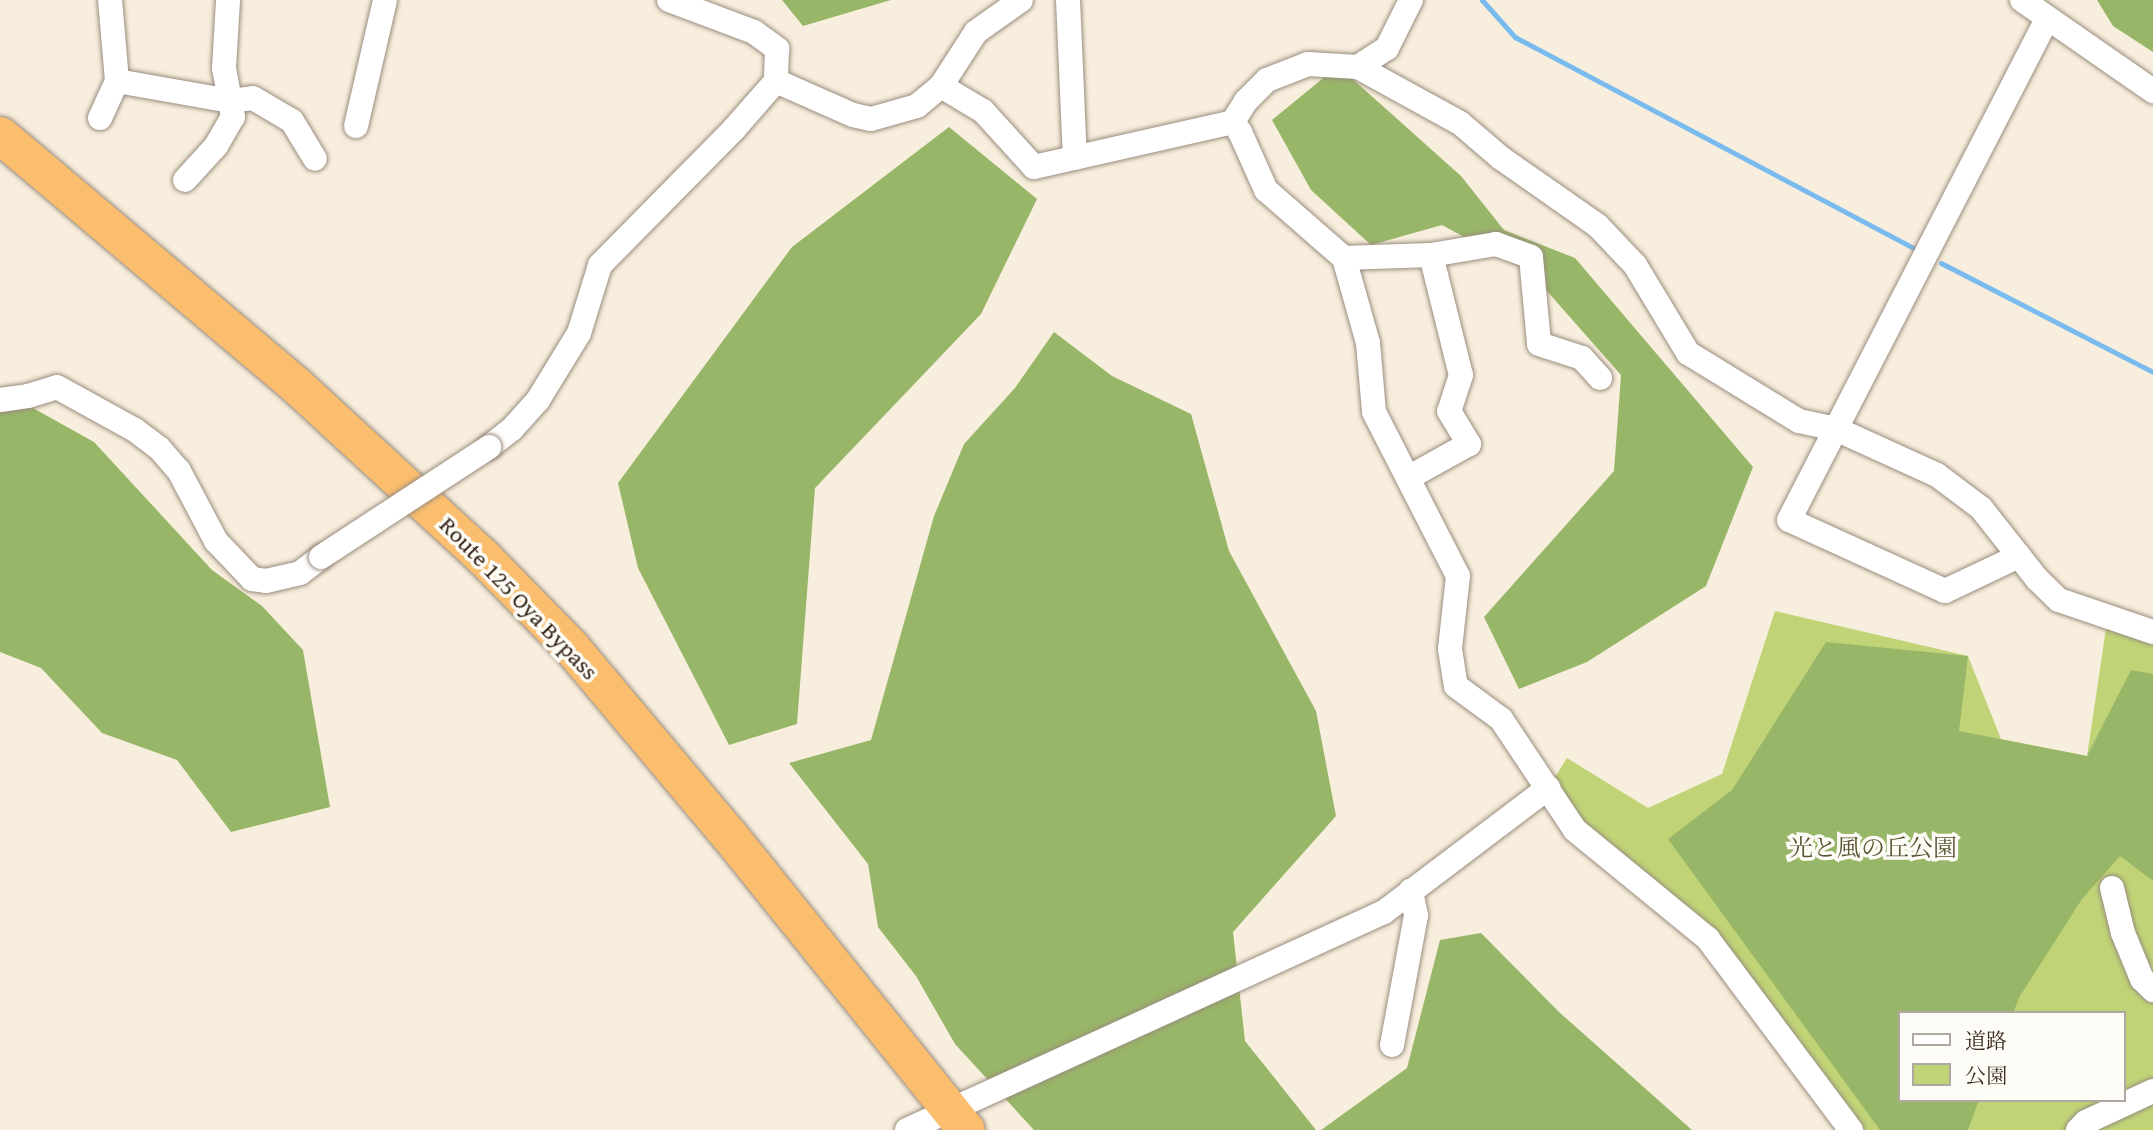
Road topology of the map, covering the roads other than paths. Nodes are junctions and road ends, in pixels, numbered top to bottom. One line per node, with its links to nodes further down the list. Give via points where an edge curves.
1 (110, 0): 11 (street)
2 (228, 0): 15 (street, via 224,68)
3 (385, 0): 18 (street)
4 (669, 0): 12 (street, via 754,32 777,48)
5 (1021, 0): 13 (street, via 976,32)
6 (1068, 0): 20 (street)
7 (1411, 0): 10 (street, via 1387,48)
8 (2022, 0): 9 (street)
9 (2047, 19): 14 (street); 27 (street)
10 (1358, 67): 17 (street, via 1308,64 1267,80); 27 (street, via 1460,123 1501,158 1598,226 1635,265 1688,353 1799,421)
11 (117, 81): 15 (street); 16 (street)
12 (776, 81): 13 (street, via 872,119 917,106); 26 (street, bridge, via 734,130 600,265 572,344 538,400 512,429 300,573 252,579 216,541 179,471 135,430 57,387)
13 (941, 86): 20 (street, via 984,111 1034,167)
14 (2153, 91)
15 (230, 102): 21 (street, via 253,98 292,121); 22 (street, via 233,117 216,146)
16 (100, 118)
17 (1233, 122): 20 (street); 24 (street, via 1266,190)
18 (356, 126)
19 (0, 135): 37 (highway, Route 125 Oya Bypass, via 298,387 482,556 571,647)
20 (1075, 158)
21 (315, 159)
22 (185, 180)
23 (1431, 255): 24 (street); 25 (street, via 1496,244 1531,257 1539,344 1582,358); 28 (street, via 1461,375 1449,411 1469,444)
24 (1344, 258): 28 (street, via 1368,344 1374,412)
25 (1600, 378)
26 (0, 400)
27 (1836, 429): 29 (street, via 1937,475 1981,509); 29 (street, via 1789,520 1945,591)
28 (1408, 478): 31 (street, via 1458,576 1450,649 1456,686 1502,719)
29 (2018, 556): 30 (street, via 2059,600)
30 (2153, 632)
31 (1548, 788): 33 (street); 39 (street, via 1575,830 1708,939)
32 (2112, 888): 34 (street, via 2123,933 2142,979)
33 (1411, 891): 35 (street, via 1416,915); 37 (street, via 1384,912)
34 (2153, 990)
35 (1392, 1045)
36 (2153, 1091): 40 (street)
37 (958, 1120): 38 (street)
38 (907, 1130)
39 (1851, 1130)
40 (2078, 1130)

